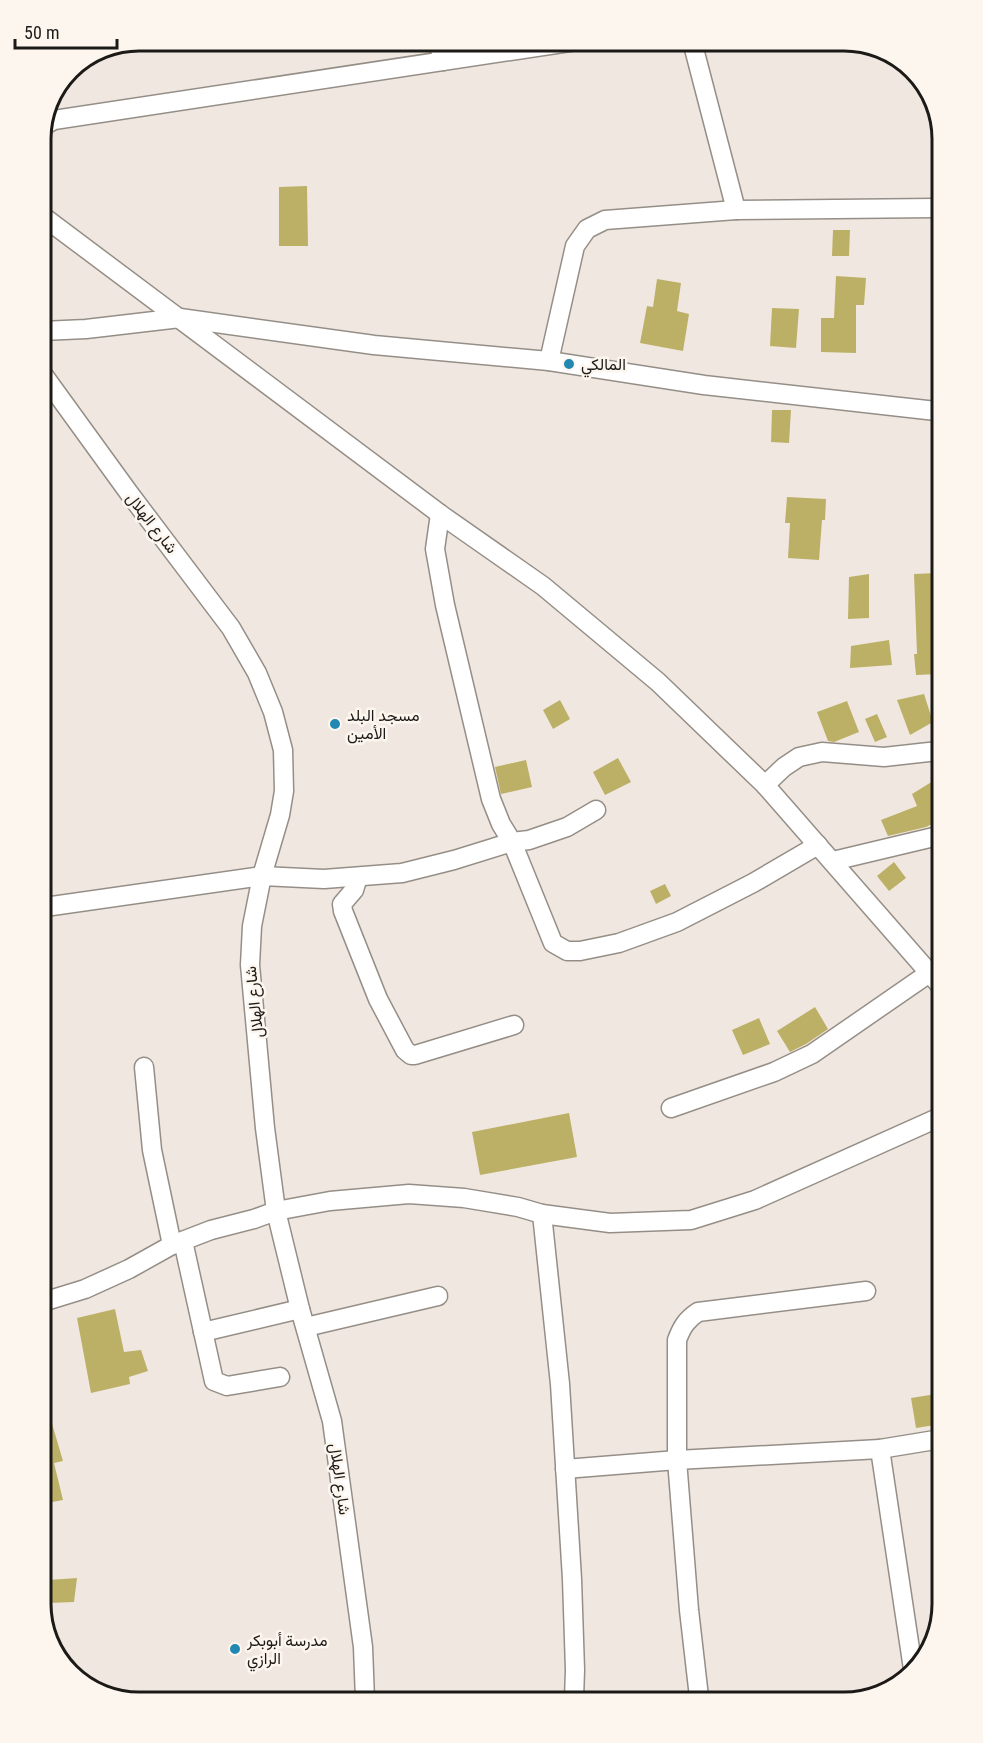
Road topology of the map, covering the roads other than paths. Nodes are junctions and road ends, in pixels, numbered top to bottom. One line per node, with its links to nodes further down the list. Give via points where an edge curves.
1 (440, 51): 4 (street)
2 (510, 51): 4 (street)
3 (696, 51): 7 (street)
4 (443, 61): 5 (street)
5 (54, 120)
6 (932, 208): 7 (street)
7 (736, 210): 11 (street, via 605,220 587,229 575,246)
8 (51, 222): 9 (street)
9 (180, 318): 10 (street); 11 (street, via 374,345); 14 (street)
10 (51, 330)
11 (549, 361): 13 (street, via 704,385)
12 (51, 385): 22 (street, شارع الهلال, via 231,628 257,673 283,750 284,791)
13 (932, 411)
14 (440, 514): 16 (street, via 551,593 658,682); 19 (street, via 435,549 445,605 491,799)
15 (932, 752): 16 (street, via 884,757 822,752 799,757)
16 (765, 785): 20 (street)
17 (596, 810): 19 (street, via 567,827)
18 (932, 838): 21 (street)
19 (512, 842): 20 (street, via 554,943 567,951 619,943 677,922); 23 (street, via 402,873)
20 (818, 844): 21 (street)
21 (833, 861): 25 (street)
22 (261, 876): 23 (street); 24 (street); 31 (street, شارع الهلال, via 250,964)
23 (358, 877): 27 (street, via 354,890 342,904 343,911 378,999 405,1050 415,1055)
24 (51, 906)
25 (932, 970)
26 (932, 977): 29 (street, via 812,1054 774,1072)
27 (514, 1025)
28 (144, 1067): 33 (street, via 152,1150)
29 (671, 1108)
30 (932, 1121): 32 (street, via 755,1200 691,1220 610,1223)
31 (276, 1211): 32 (street, via 330,1200 409,1194 464,1198); 33 (street); 37 (street, شارع الهلال)
32 (542, 1214): 44 (street, via 561,1384)
33 (177, 1243): 36 (street, via 86,1289); 39 (street)
34 (866, 1291): 43 (street, via 698,1312 687,1319 677,1340)
35 (438, 1296): 38 (street)
36 (51, 1300)
37 (300, 1309): 38 (street, شارع الهلال); 39 (street)
38 (306, 1327): 46 (street, شارع الهلال, via 332,1421 363,1647)
39 (204, 1332): 40 (street, via 214,1382 227,1386)
40 (280, 1377)
41 (932, 1440): 42 (street)
42 (880, 1449): 43 (street); 45 (street)
43 (677, 1460): 44 (street); 48 (street)
44 (565, 1469): 47 (street)
45 (912, 1660)
46 (365, 1692)
47 (574, 1692)
48 (698, 1692)

